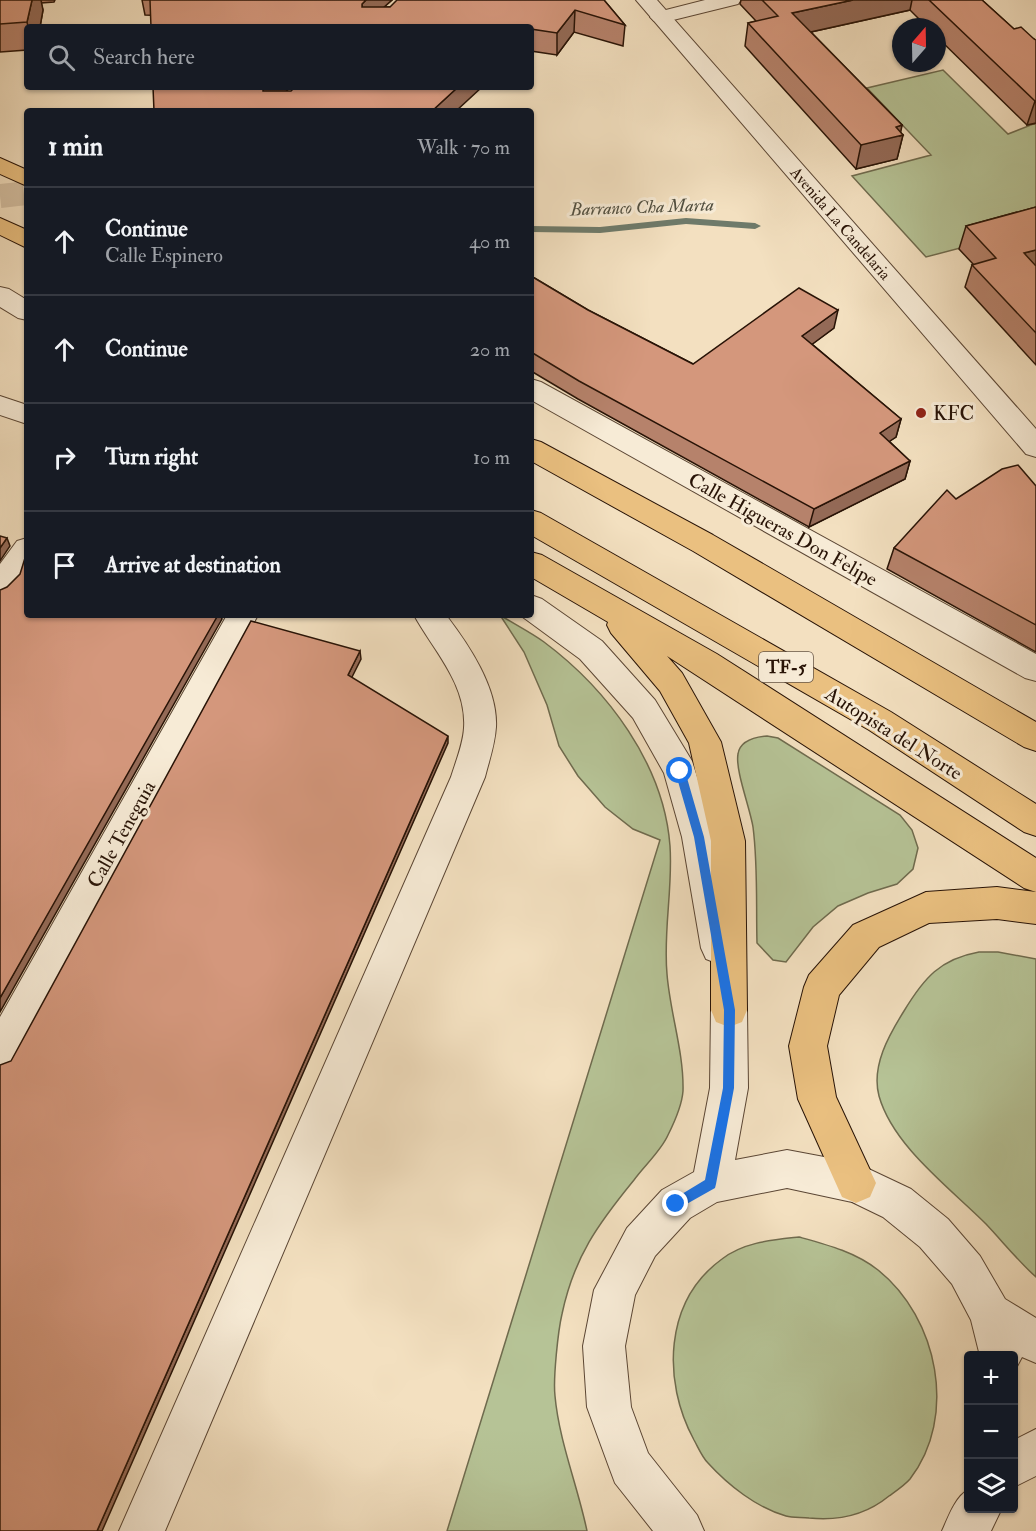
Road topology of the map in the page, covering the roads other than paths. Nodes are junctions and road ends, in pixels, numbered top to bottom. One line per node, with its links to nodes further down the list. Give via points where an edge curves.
1 (732, 0): 2 (street)
2 (654, 9): 12 (street, Avenida La Candelaria)
3 (0, 165): 4 (highway)
4 (24, 177)
5 (0, 225): 6 (highway)
6 (24, 238)
7 (0, 295): 8 (street)
8 (24, 310)
9 (534, 390): 22 (street, Calle Higueras Don Felipe)
10 (0, 405): 11 (street)
11 (24, 414)
12 (1036, 446)
13 (534, 451): 23 (highway, via 703,543)
14 (534, 523): 24 (highway, Autopista del Norte / TF-5, via 880,721)
15 (24, 553): 17 (street)
16 (534, 565): 18 (highway)
17 (0, 586)
18 (581, 592): 25 (highway, via 706,663); 27 (highway, via 629,631 671,682 705,742 728,841)
19 (534, 609): 27 (street, via 591,650 644,709 680,771 699,837)
20 (241, 618): 28 (street, Calle Teneguia)
21 (431, 618): 38 (street, via 446,637 474,692 480,725 468,777)
22 (1036, 669)
23 (1036, 738)
24 (1036, 822)
25 (1036, 877)
26 (1036, 908): 29 (highway, via 997,903 926,908 866,936 822,987 808,1046 817,1100)
27 (729, 1010): 30 (street, via 729,1088)
28 (0, 1053)
29 (856, 1183): 30 (street, via 787,1169); 31 (street, via 897,1203 934,1233 966,1270)
30 (711, 1184): 37 (street, via 676,1204 641,1242 615,1290 604,1346 609,1407 631,1467)
31 (990, 1314): 32 (street); 33 (street)
32 (1036, 1342)
33 (1000, 1351)
34 (1036, 1451): 35 (street)
35 (1018, 1462)
36 (977, 1513): 39 (street)
37 (678, 1530)
38 (142, 1531)
39 (965, 1531)

